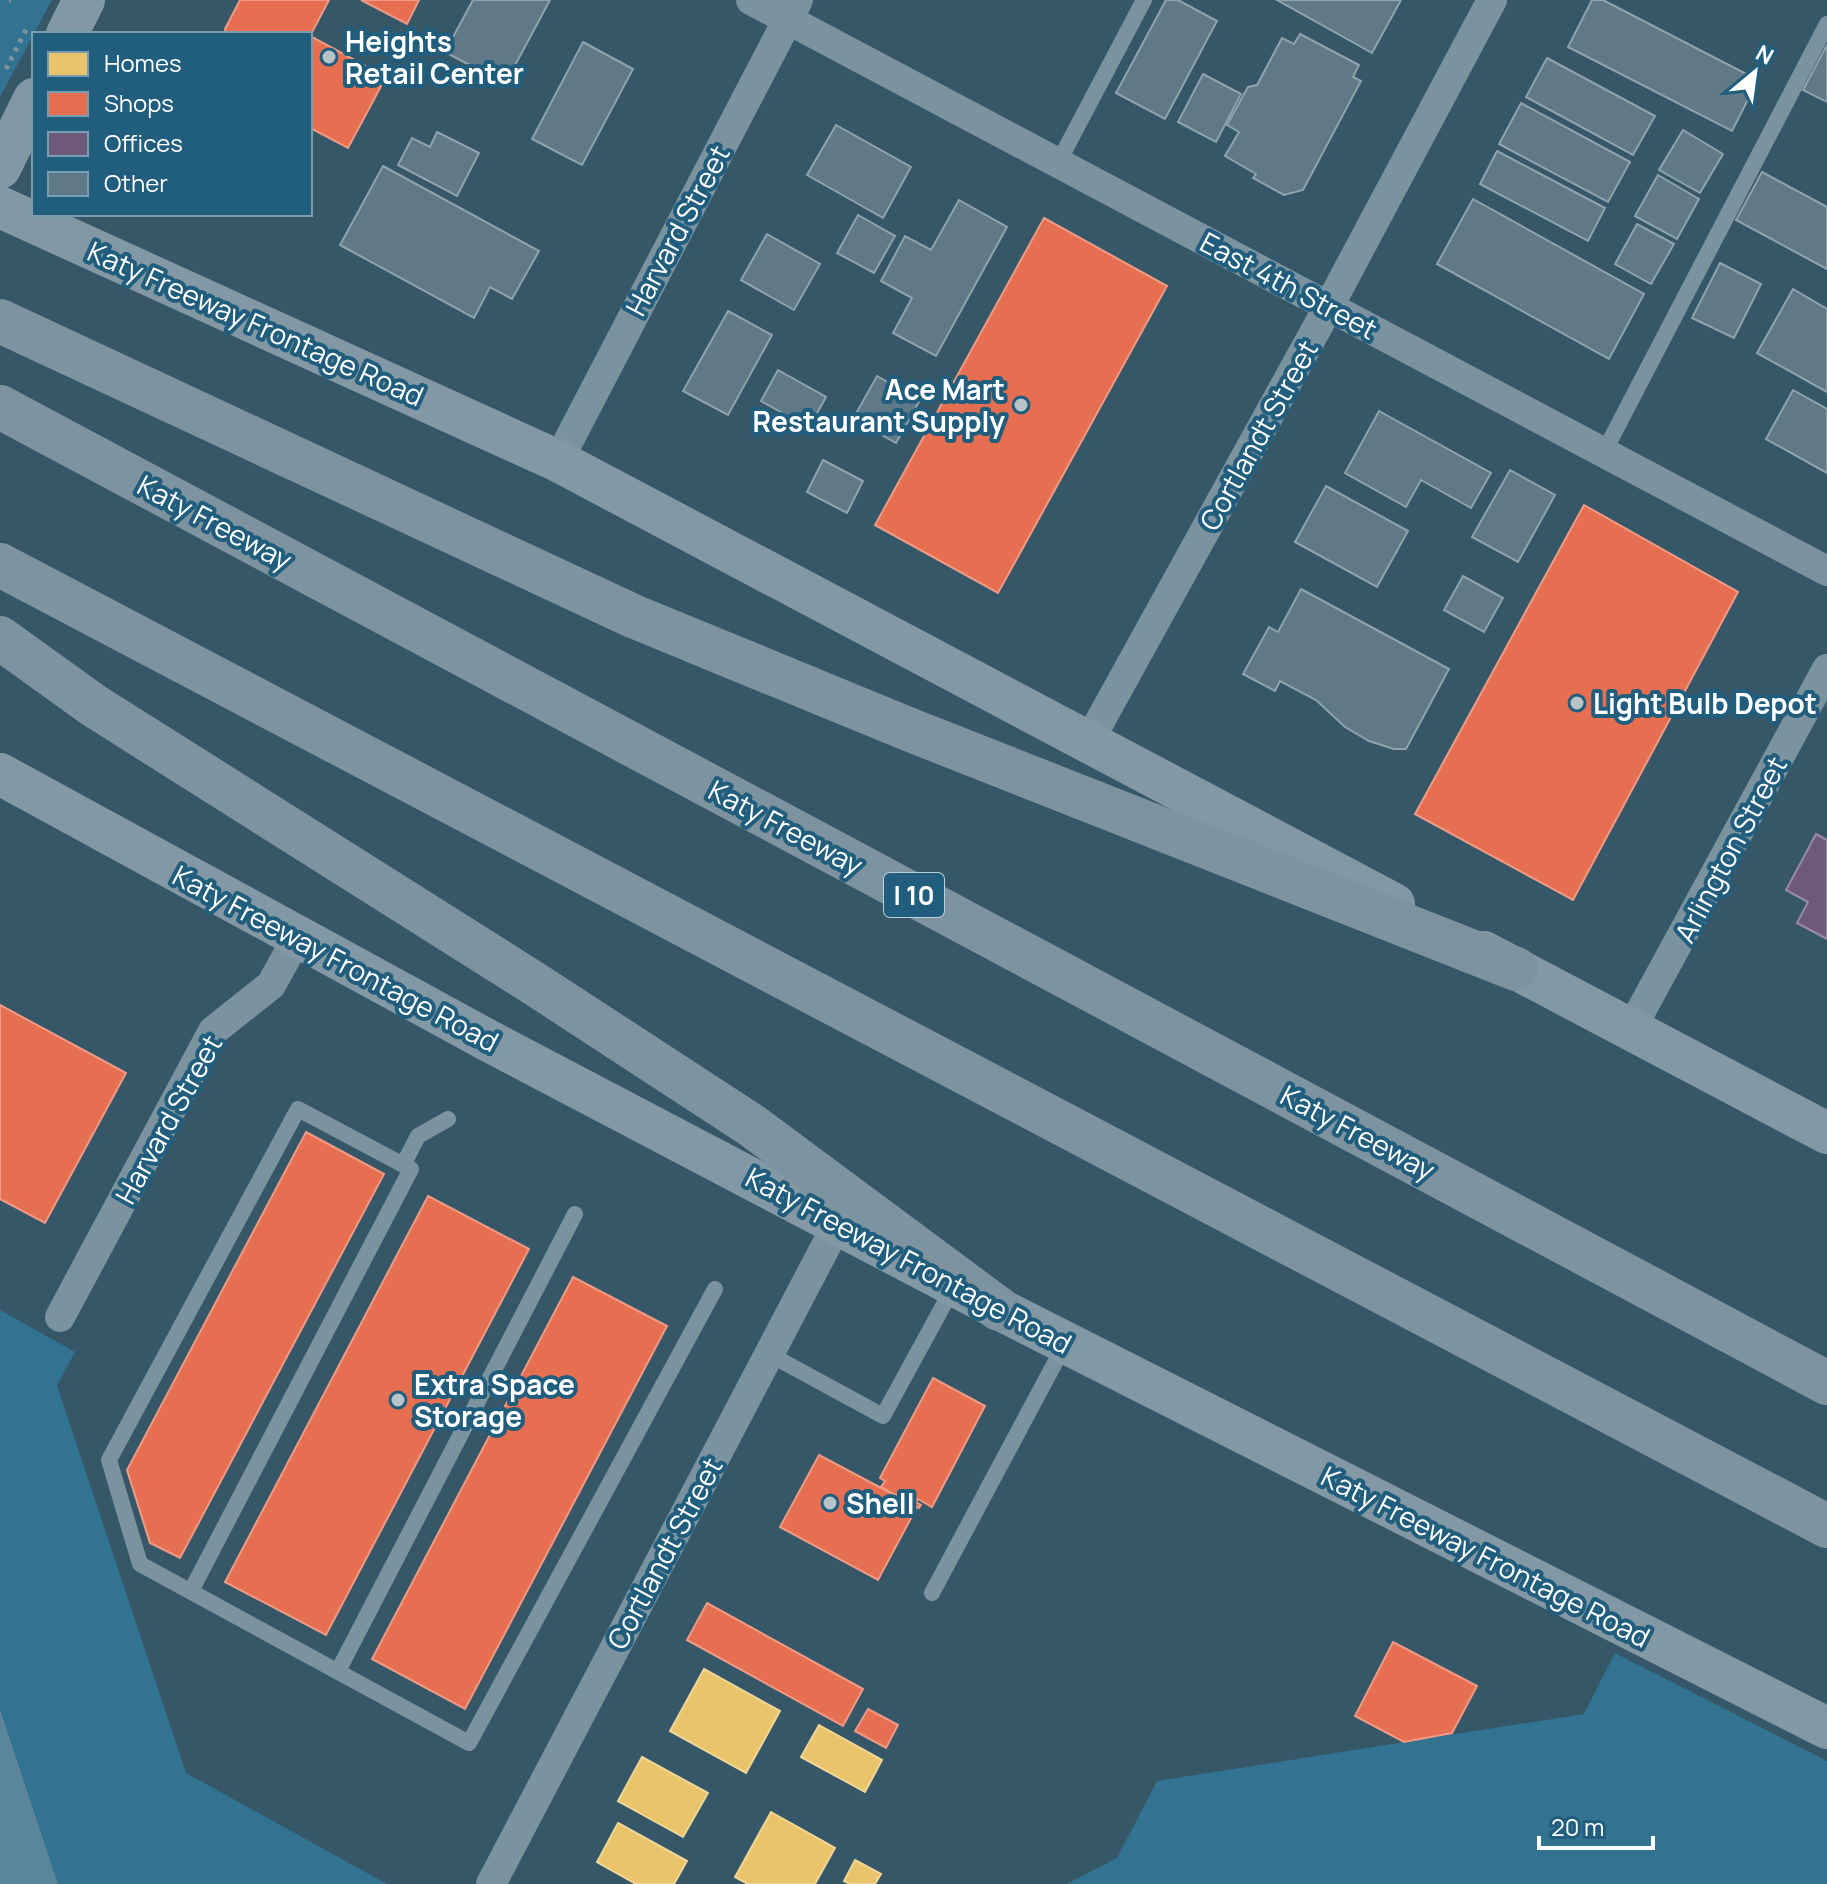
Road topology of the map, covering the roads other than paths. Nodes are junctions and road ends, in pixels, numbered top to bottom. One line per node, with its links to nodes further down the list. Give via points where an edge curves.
1 (84, 0): 7 (main road)
2 (751, 0): 5 (street, East 4th Street)
3 (1144, 0): 9 (lane)
4 (1492, 0): 12 (street, Cortlandt Street)
5 (792, 10): 9 (street, East 4th Street); 16 (street, Harvard Street)
6 (1827, 24): 15 (lane)
7 (49, 27)
8 (32, 103): 10 (main road)
9 (1058, 163): 12 (street, East 4th Street)
10 (0, 168)
11 (0, 207): 16 (main road, Katy Freeway Frontage Road)
12 (1329, 306): 15 (street, East 4th Street); 21 (street, Cortlandt Street)
13 (18, 330): 24 (highway, via 633,616)
14 (0, 407): 37 (highway, Katy Freeway / I 10)
15 (1603, 454): 18 (street, East 4th Street)
16 (558, 461): 21 (main road, Katy Freeway Frontage Road)
17 (0, 565): 38 (highway)
18 (1827, 571)
19 (0, 638): 33 (highway, via 93,705 751,1125)
20 (1827, 669): 25 (street, Arlington Street)
21 (1089, 741): 24 (main road, Katy Freeway Frontage Road)
22 (0, 774): 23 (main road, Katy Freeway Frontage Road)
23 (297, 938): 30 (main road, Katy Freeway Frontage Road); 34 (street, Harvard Street, via 271,985 213,1031)
24 (1516, 969): 25 (main road, Katy Freeway Frontage Road)
25 (1631, 1029): 27 (main road, Katy Freeway Frontage Road)
26 (448, 1119): 28 (lane, via 418,1136)
27 (1827, 1133)
28 (403, 1165): 39 (lane, via 411,1169); 39 (lane, via 298,1109 109,1460 140,1564)
29 (575, 1214): 41 (lane)
30 (838, 1223): 31 (main road, Katy Freeway Frontage Road); 36 (street, Cortlandt Street)
31 (955, 1286): 33 (main road, Katy Freeway Frontage Road); 36 (lane, via 883,1416)
32 (715, 1289): 41 (lane, via 469,1743)
33 (999, 1309): 35 (main road, Katy Freeway Frontage Road)
34 (60, 1317)
35 (1065, 1343): 40 (lane); 42 (main road, Katy Freeway Frontage Road)
36 (769, 1354): 43 (street, Cortlandt Street)
37 (1827, 1383)
38 (1827, 1526)
39 (191, 1591): 41 (lane)
40 (932, 1593)
41 (338, 1671)
42 (1827, 1728)
43 (491, 1884)

